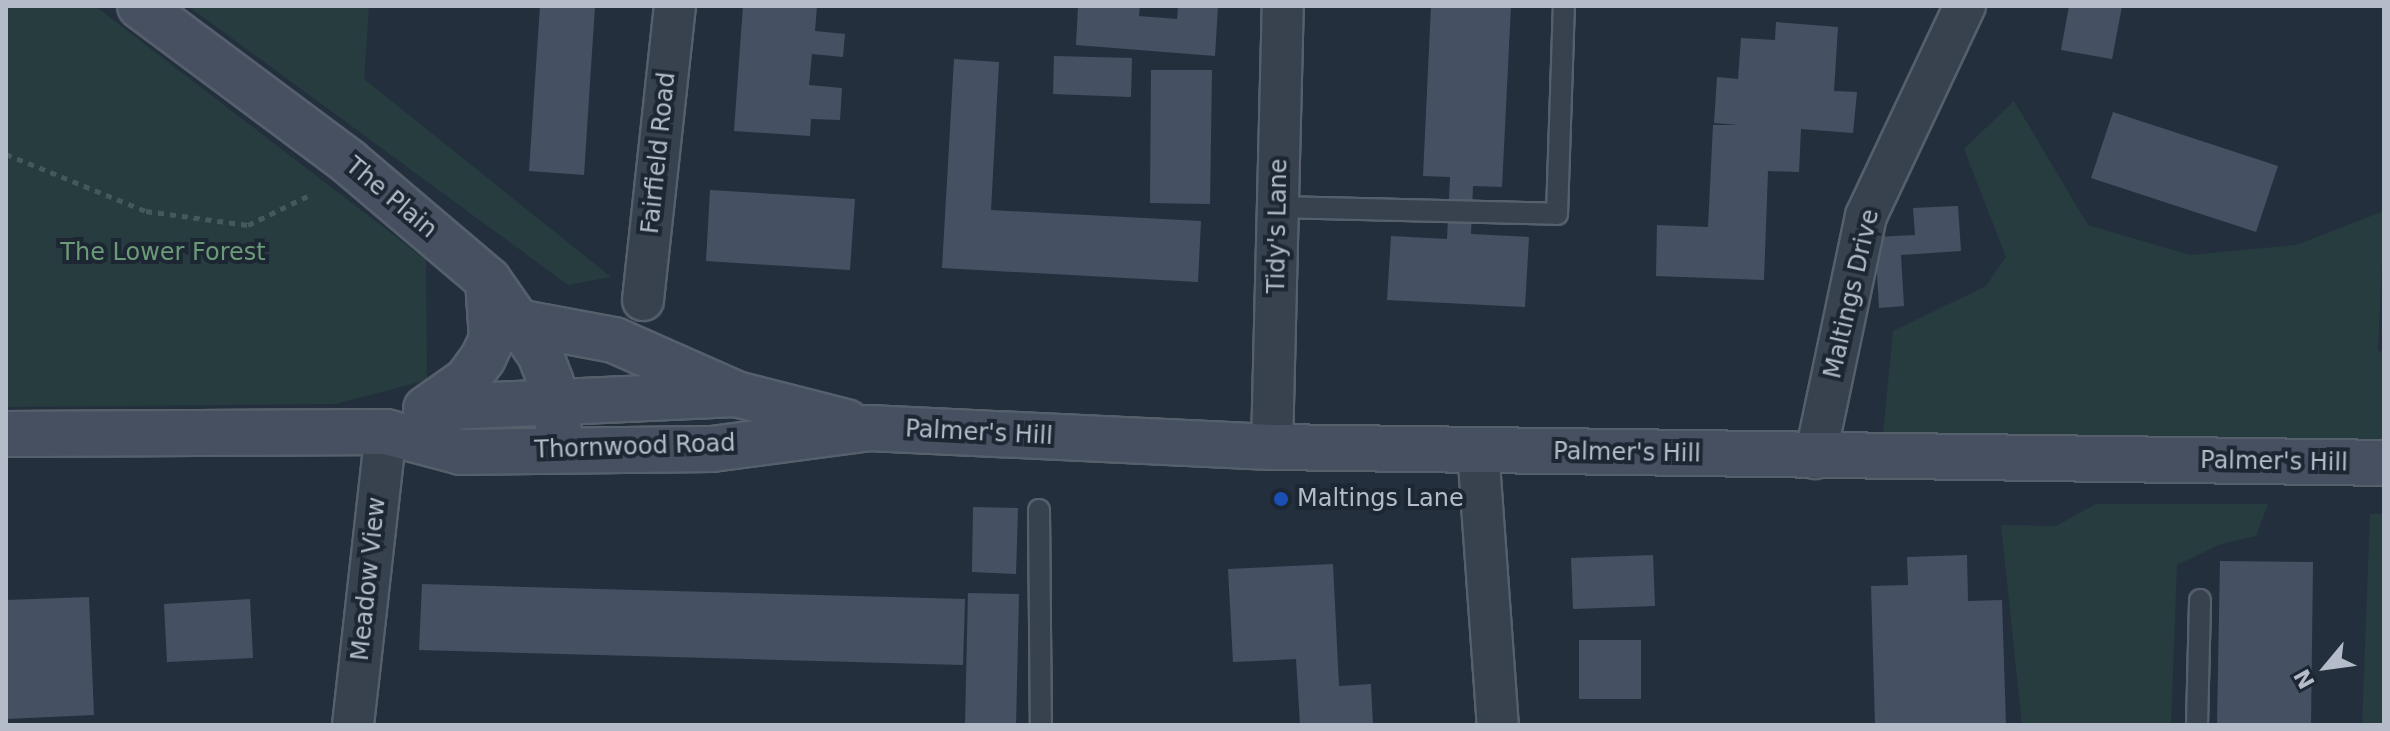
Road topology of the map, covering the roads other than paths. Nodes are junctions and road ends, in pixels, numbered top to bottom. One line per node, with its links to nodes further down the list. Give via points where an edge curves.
1 (140, 6): 7 (main road, The Plain, via 349,162)
2 (675, 6): 8 (street, Fairfield Road)
3 (1283, 6): 6 (street, Tidy's Lane)
4 (1564, 6): 6 (lane, via 1557,214)
5 (1965, 6): 19 (street, Maltings Drive, via 1866,216)
6 (1278, 207): 16 (street, Tidy's Lane)
7 (488, 280): 9 (main road, The Plain); 12 (main road, via 492,339 467,380)
8 (643, 300)
9 (523, 323): 10 (main road, via 614,340); 11 (main road, The Plain)
10 (736, 394): 11 (main road, Thornwood Road); 13 (main road, Thornwood Road)
11 (555, 402): 12 (main road, Thornwood Road); 18 (main road, The Plain)
12 (428, 408): 14 (main road, Thornwood Road)
13 (869, 428): 16 (main road, Palmer's Hill); 18 (main road, Thornwood Road, via 712,449)
14 (386, 432): 15 (main road, Thornwood Road); 18 (main road, Thornwood Road, via 461,452); 23 (street, Meadow View)
15 (6, 434)
16 (1272, 447): 17 (main road, Palmer's Hill)
17 (1478, 449): 19 (main road, Palmer's Hill); 25 (street)
18 (562, 450)
19 (1815, 458): 20 (main road, Palmer's Hill)
20 (2384, 463)
21 (1039, 510): 24 (lane)
22 (2200, 600): 26 (lane)
23 (353, 725)
24 (1041, 725)
25 (1498, 725)
26 (2197, 725)

